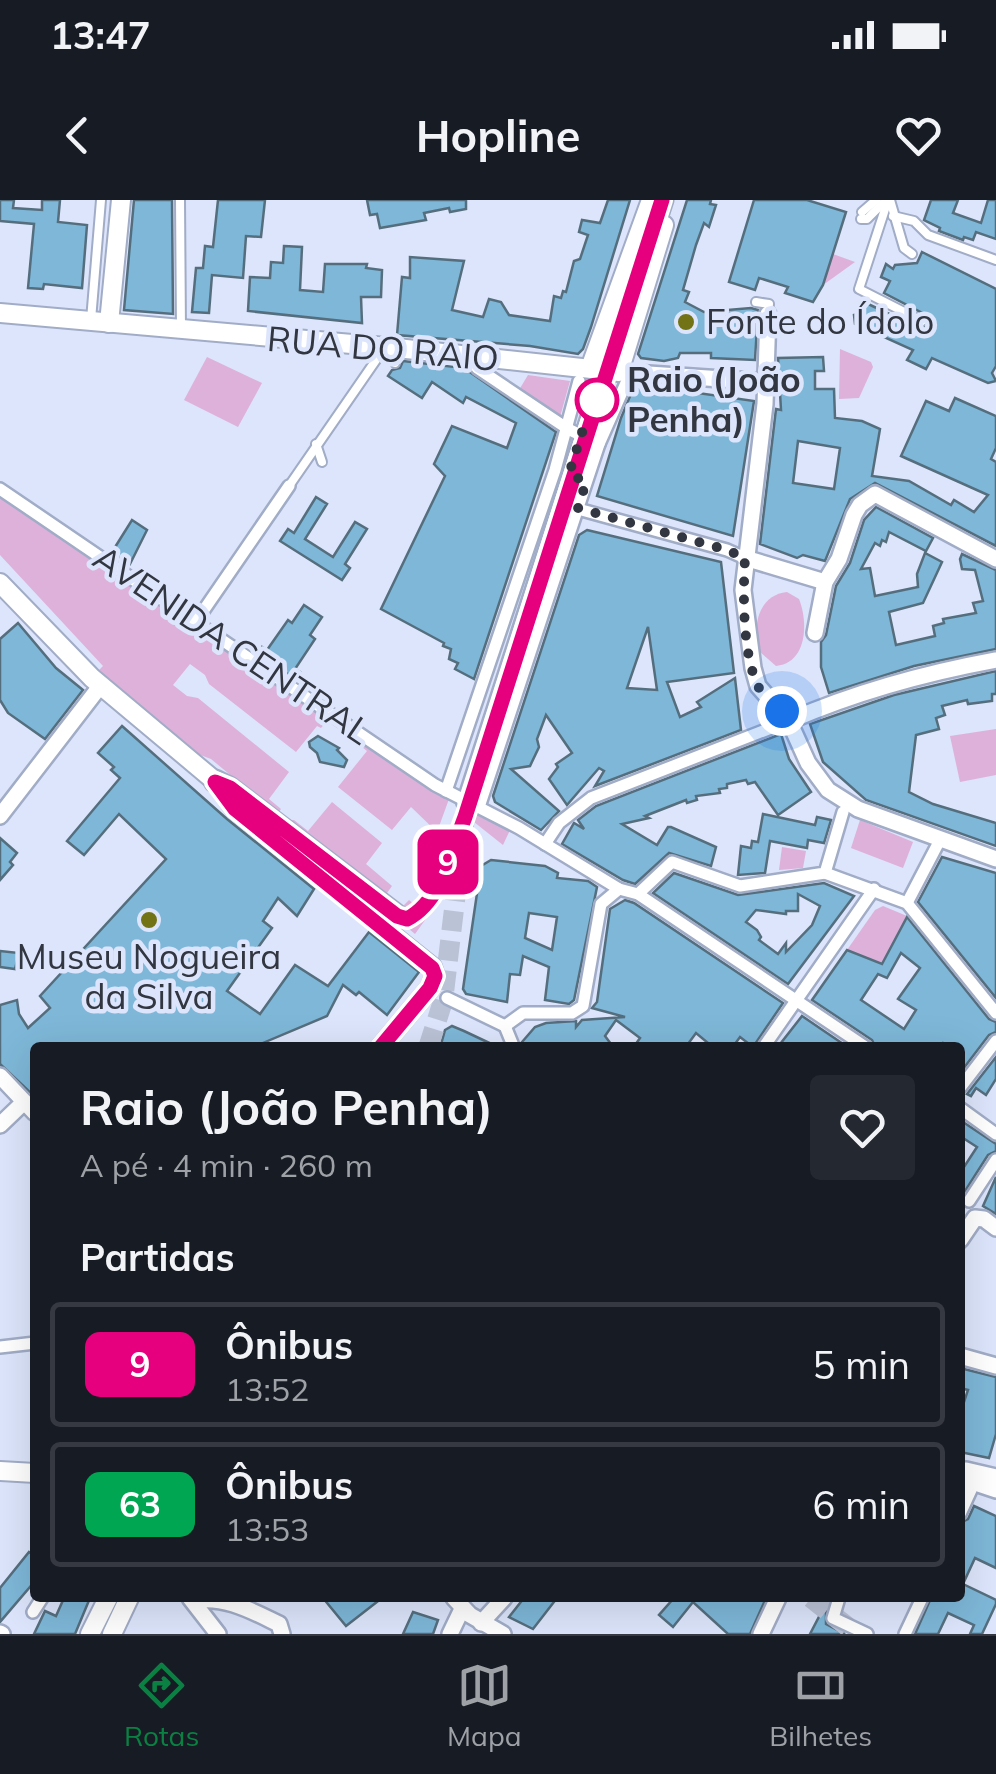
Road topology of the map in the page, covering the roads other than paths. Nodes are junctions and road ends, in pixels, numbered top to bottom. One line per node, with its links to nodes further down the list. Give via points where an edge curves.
1 (101, 200): 16 (lane)
2 (121, 200): 16 (street)
3 (180, 200): 17 (lane)
4 (651, 200): 21 (street)
5 (662, 200): 18 (main road)
6 (670, 200): 22 (street)
7 (876, 200): 8 (lane, via 862,216 867,219)
8 (888, 200): 9 (lane); 15 (lane, via 859,289)
9 (893, 216): 10 (lane); 11 (lane)
10 (912, 254)
11 (996, 260)
12 (756, 302): 14 (lane, via 769,304)
13 (0, 313): 16 (street, RUA DO RAIO)
14 (768, 314): 23 (street)
15 (922, 321)
16 (100, 322): 17 (street, RUA DO RAIO)
17 (181, 330): 19 (street, RUA DO RAIO)
18 (613, 351)
19 (392, 353): 21 (street, RUA DO RAIO); 26 (lane)
20 (477, 368): 24 (street)
21 (589, 377): 22 (street, RUA DO RAIO); 24 (street); 25 (street)
22 (622, 377): 23 (street, RUA DO RAIO); 27 (street)
23 (766, 382): 39 (street)
24 (568, 429): 25 (street); 29 (street)
25 (581, 436): 27 (street); 30 (street)
26 (316, 444): 28 (lane); 32 (lane)
27 (599, 444): 31 (street)
28 (322, 462)
29 (555, 470): 30 (street); 34 (street)
30 (569, 474): 31 (street); 35 (street)
31 (586, 482): 36 (street)
32 (289, 486): 47 (street)
33 (0, 489): 47 (street, AVENIDA CENTRAL)
34 (542, 508): 35 (street); 37 (street)
35 (556, 512): 36 (street); 38 (street)
36 (576, 514): 39 (street); 41 (street)
37 (528, 551): 38 (street); 44 (street)
38 (542, 555): 41 (street); 45 (street)
39 (745, 558): 42 (street); 60 (street, via 745,618 756,679)
40 (996, 558): 42 (street, via 875,494 854,516)
41 (560, 562): 46 (street)
42 (825, 582): 50 (street)
43 (0, 584): 56 (street)
44 (515, 590): 45 (street); 48 (street)
45 (530, 594): 46 (street); 49 (street)
46 (547, 601): 51 (street)
47 (197, 620): 65 (street, AVENIDA CENTRAL)
48 (502, 629): 49 (street); 53 (street)
49 (517, 633): 51 (street); 54 (street)
50 (815, 633)
51 (534, 639): 55 (street)
52 (996, 660): 60 (street, via 886,685)
53 (489, 668): 54 (street); 57 (street)
54 (505, 672): 55 (street); 58 (street)
55 (522, 678): 59 (street)
56 (101, 685): 64 (street); 69 (street)
57 (477, 706): 58 (street); 61 (street)
58 (492, 711): 59 (street); 62 (street)
59 (509, 718): 63 (street)
60 (790, 721): 70 (street, via 828,790); 71 (street, via 591,798 558,823)
61 (464, 742): 62 (street); 65 (street)
62 (480, 748): 63 (street); 66 (street)
63 (496, 755): 67 (street)
64 (215, 782): 78 (main road); 84 (street, via 235,809 424,960 435,976)
65 (446, 790): 66 (street, AVENIDA CENTRAL)
66 (464, 802): 67 (street, AVENIDA CENTRAL)
67 (479, 807): 71 (street, AVENIDA CENTRAL)
68 (842, 812): 73 (street)
69 (0, 816)
70 (941, 838): 72 (street); 77 (street)
71 (545, 844): 74 (street, AVENIDA CENTRAL)
72 (996, 859)
73 (829, 874): 75 (street); 76 (street, via 740,886 672,862)
74 (620, 888): 76 (street, AVENIDA CENTRAL); 82 (street, via 601,904 586,1009 523,1013)
75 (874, 890): 77 (street); 80 (street)
76 (636, 893): 80 (street, AVENIDA CENTRAL)
77 (904, 901): 81 (street)
78 (397, 916)
79 (447, 998): 82 (street)
80 (797, 1000): 86 (street); 87 (street, AVENIDA CENTRAL)
81 (996, 1013)
82 (505, 1026): 85 (street)
83 (996, 1041): 89 (street)
84 (385, 1042)
85 (512, 1042)
86 (767, 1042)
87 (858, 1042)
88 (0, 1076): 90 (street)
89 (965, 1081)
90 (30, 1107): 92 (street)
91 (965, 1110): 93 (street)
92 (0, 1125)
93 (996, 1134)
94 (996, 1160): 95 (street)
95 (970, 1201)
96 (996, 1228): 97 (street, via 975,1218)
97 (965, 1233)
98 (30, 1343): 99 (street)
99 (0, 1347)
100 (965, 1357): 101 (street)
101 (996, 1366)
102 (965, 1470): 105 (street)
103 (0, 1471): 104 (street)
104 (30, 1473)
105 (996, 1478)
106 (965, 1480): 107 (street)
107 (996, 1490)
108 (39, 1602): 118 (street)
109 (106, 1602): 120 (street)
110 (127, 1602): 121 (street)
111 (193, 1602): 122 (street)
112 (233, 1602): 123 (street, via 280,1624)
113 (501, 1602): 119 (street)
114 (776, 1602): 126 (street)
115 (838, 1602): 127 (street, via 833,1618)
116 (920, 1602): 128 (street)
117 (458, 1603): 119 (street); 124 (street)
118 (33, 1612)
119 (479, 1628): 125 (street)
120 (90, 1634)
121 (112, 1634)
122 (218, 1634)
123 (282, 1634)
124 (450, 1634)
125 (502, 1634)
126 (761, 1634)
127 (867, 1634)
128 (905, 1634)

